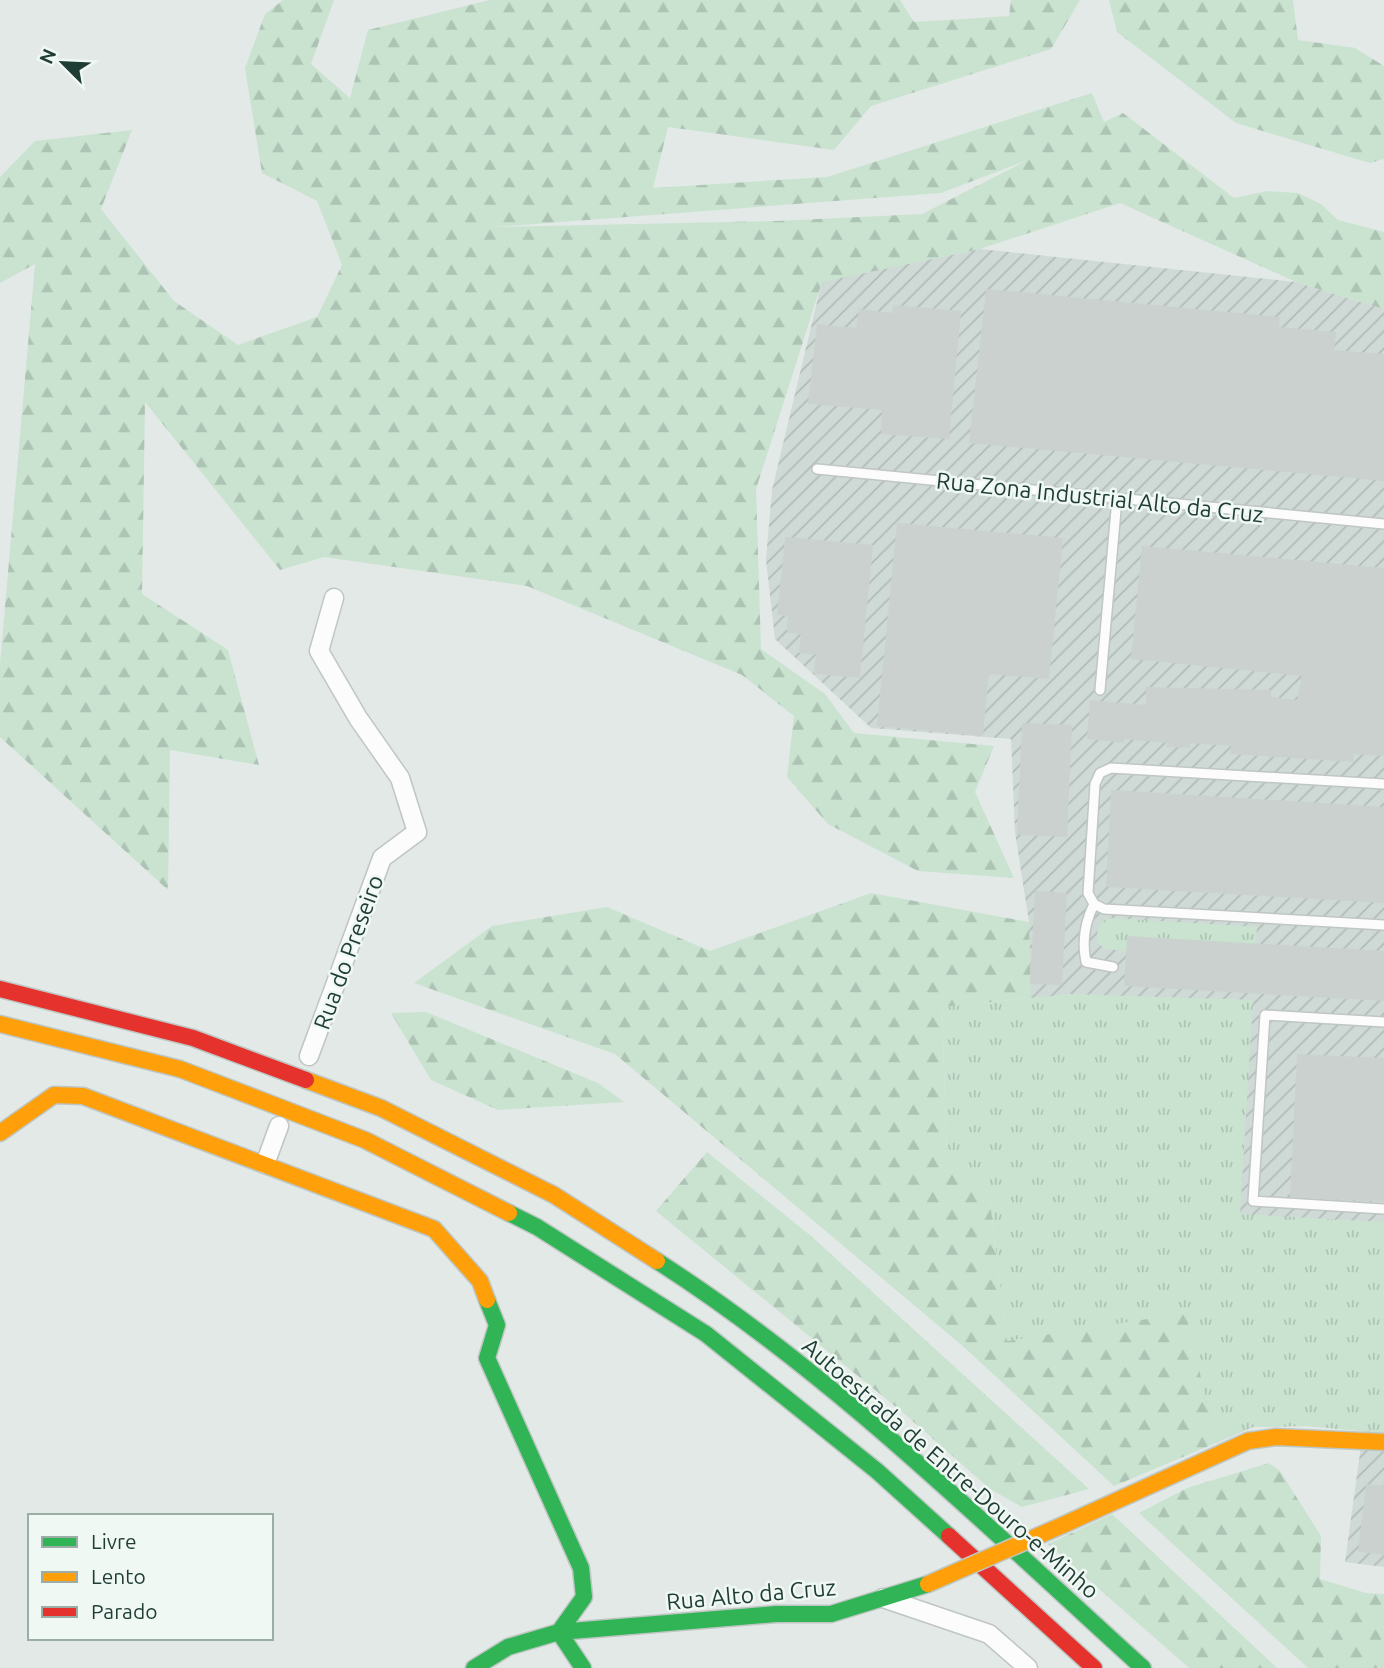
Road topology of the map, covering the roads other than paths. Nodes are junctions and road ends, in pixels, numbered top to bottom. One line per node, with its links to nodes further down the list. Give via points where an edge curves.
1 (817, 469): 2 (lane, Rua Zona Industrial Alto da Cruz)
2 (1117, 499): 3 (lane, Rua Zona Industrial Alto da Cruz); 5 (lane)
3 (1384, 524)
4 (334, 598): 13 (street, Rua do Preseiro, via 319,651 400,778 417,832 382,858)
5 (1100, 690)
6 (1384, 784): 7 (lane, via 1111,768 1100,773 1095,784 1088,893)
7 (1094, 904): 8 (lane, via 1104,909); 9 (lane, via 1087,918 1086,962)
8 (1384, 925)
9 (1113, 967)
10 (0, 989): 25 (main road, Autoestrada de Entre-Douro-e-Minho, via 193,1038 243,1056 381,1108 554,1195 727,1306 898,1446)
11 (1384, 1022): 17 (lane, via 1265,1015 1253,1201)
12 (0, 1024): 24 (main road, via 180,1069 365,1140 537,1227 706,1334 877,1471)
13 (309, 1056)
14 (279, 1126): 16 (street)
15 (0, 1133): 16 (main road, via 54,1095 83,1096)
16 (265, 1164): 20 (main road, via 434,1229 480,1281 497,1325 487,1358 581,1568 584,1597)
17 (1384, 1209)
18 (1384, 1442): 19 (main road, Rua Alto da Cruz, bridge, via 1276,1437 1248,1441 928,1584)
19 (883, 1598): 20 (main road, Rua Alto da Cruz, via 831,1614 776,1614); 23 (street, via 989,1633)
20 (559, 1632): 21 (main road, Rua Alto da Cruz, via 508,1647); 22 (main road)
21 (474, 1668)
22 (583, 1668)
23 (1027, 1668)
24 (1094, 1668)
25 (1143, 1668)

